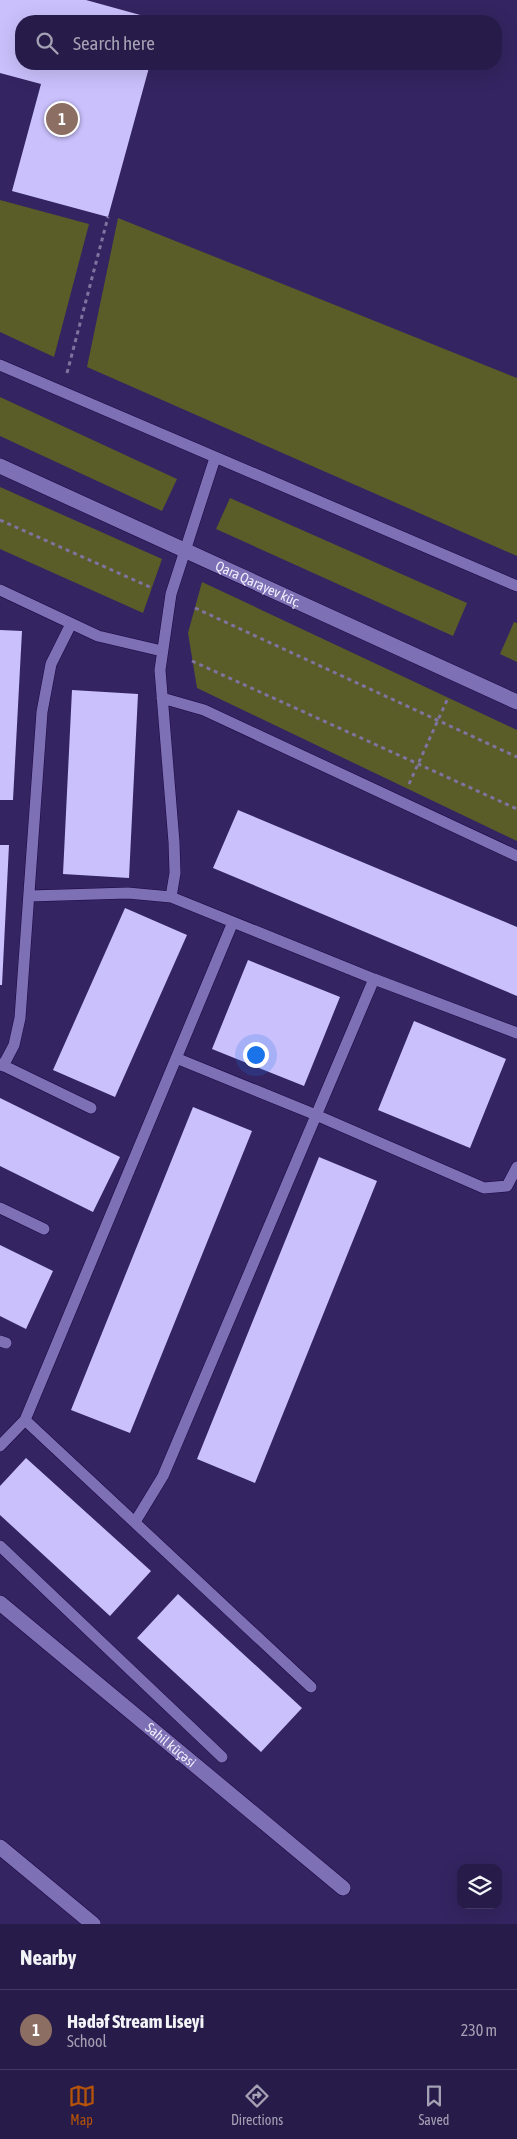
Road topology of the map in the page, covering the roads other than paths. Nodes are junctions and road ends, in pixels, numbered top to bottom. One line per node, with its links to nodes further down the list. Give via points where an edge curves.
1 (0, 365): 2 (lane)
2 (215, 458): 4 (lane); 5 (lane)
3 (0, 466): 4 (street, Qara Qarayev küç.)
4 (186, 550): 8 (lane, via 171,594); 10 (street, Qara Qarayev küç.)
5 (517, 586)
6 (0, 590): 7 (lane)
7 (71, 624): 8 (lane, via 98,636); 12 (lane, via 51,664 42,712)
8 (162, 651): 9 (lane)
9 (162, 698): 11 (lane, via 204,710); 13 (lane, via 174,842 175,874)
10 (517, 702)
11 (517, 856)
12 (30, 896): 13 (lane, via 128,893); 18 (lane, via 20,1018 14,1046)
13 (171, 897): 14 (lane)
14 (233, 922): 15 (lane); 17 (lane)
15 (374, 979): 16 (lane); 20 (lane)
16 (517, 1033)
17 (176, 1058): 20 (lane); 24 (lane)
18 (2, 1065): 19 (lane)
19 (91, 1108)
20 (316, 1115): 21 (lane, via 484,1188 507,1186); 26 (lane, via 163,1476)
21 (517, 1167)
22 (0, 1208): 23 (lane)
23 (44, 1229)
24 (25, 1420): 25 (lane); 26 (lane)
25 (0, 1446)
26 (135, 1522): 29 (lane)
27 (0, 1546): 30 (lane)
28 (0, 1603): 32 (street, Sahil küçəsi)
29 (311, 1687)
30 (222, 1757)
31 (0, 1847): 33 (street)
32 (343, 1888)
33 (93, 1924)

